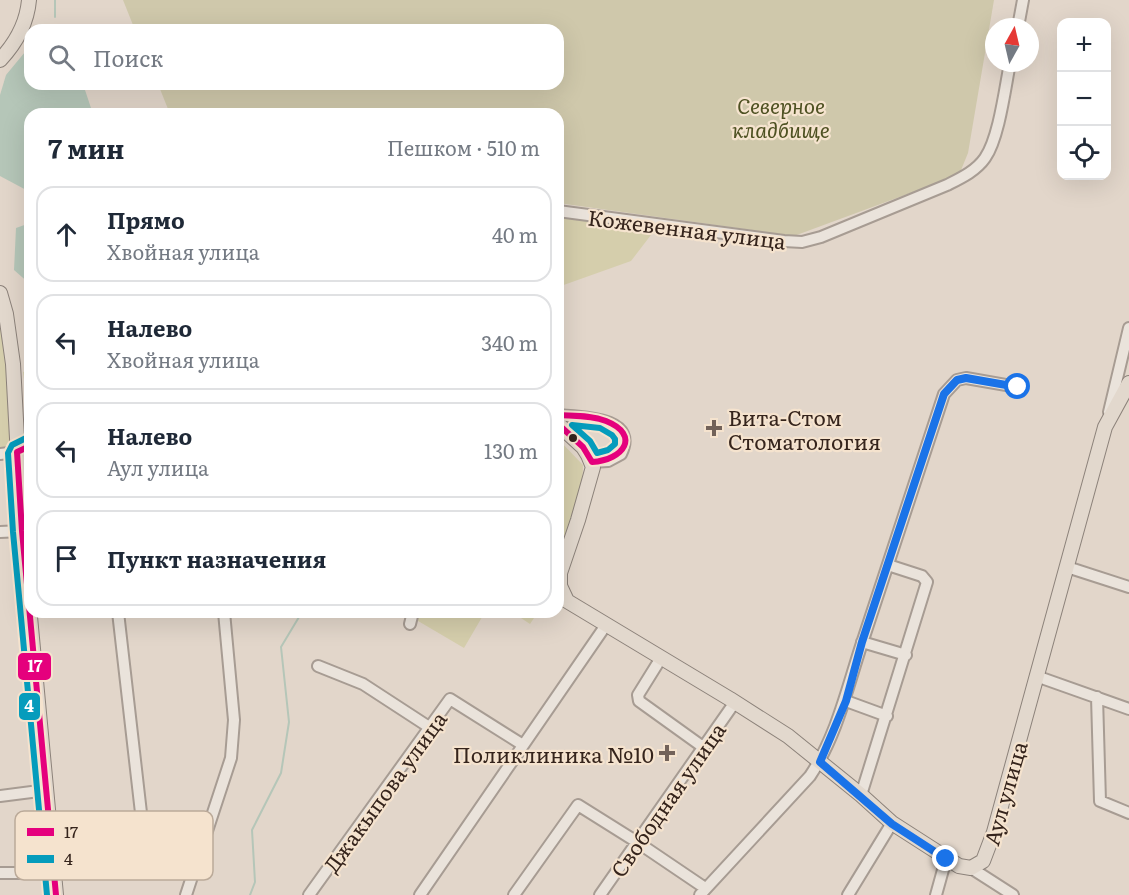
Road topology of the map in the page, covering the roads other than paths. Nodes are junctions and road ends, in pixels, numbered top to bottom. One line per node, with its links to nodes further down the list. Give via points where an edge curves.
1 (29, 0): 4 (main road, via 13,46)
2 (1023, 0): 3 (street)
3 (1020, 18)
4 (0, 60)
5 (1008, 72): 6 (street, Кожевенная улица, via 993,140 979,165 947,185 821,237 784,242)
6 (564, 213)
7 (0, 293): 8 (main road)
8 (3, 313): 15 (main road)
9 (1129, 328): 13 (street, Аул улица)
10 (1129, 383): 13 (main road)
11 (1018, 387): 24 (street, via 966,378 957,380 944,394)
12 (564, 416): 17 (street, via 598,418 622,434 625,441 621,454 608,461)
13 (1105, 427): 25 (main road, Аул улица)
14 (564, 430): 17 (main road)
15 (23, 449): 16 (street); 18 (main road)
16 (0, 454)
17 (592, 462): 23 (main road, Аул улица, via 592,474)
18 (24, 467)
19 (24, 500): 20 (main road)
20 (22, 531): 21 (street); 22 (main road)
21 (0, 532)
22 (24, 550)
23 (564, 561)
24 (888, 565): 34 (street); 35 (street, via 922,576 927,582)
25 (1067, 567): 26 (street); 38 (main road, Аул улица)
26 (1129, 588)
27 (564, 596): 33 (main road, Аул улица, via 574,607)
28 (31, 618): 48 (main road)
29 (119, 618): 52 (street)
30 (225, 618): 53 (street, via 234,720 231,758)
31 (412, 618): 32 (street)
32 (410, 624)
33 (606, 625): 36 (main road, Аул улица); 45 (street)
34 (862, 642): 35 (street); 40 (street)
35 (906, 655): 43 (street)
36 (661, 658): 41 (main road, Аул улица); 46 (street, via 638,695 639,701)
37 (318, 666): 44 (street, via 363,684)
38 (1036, 676): 39 (street); 58 (main road, Аул улица, via 986,856)
39 (1097, 697): 42 (street); 54 (street, via 1100,801)
40 (846, 701): 43 (street); 47 (street)
41 (735, 702): 46 (street, Свободная улица); 47 (main road, Аул улица)
42 (1129, 709)
43 (886, 716): 49 (street)
44 (429, 727): 45 (street, Джакыпова улица, via 450,699); 64 (street, Джакыпова улица)
45 (523, 745): 65 (street)
46 (704, 747): 56 (street, Свободная улица)
47 (820, 762): 49 (main road, Аул улица); 61 (street)
48 (47, 790): 50 (street); 51 (main road)
49 (861, 795): 55 (main road, Аул улица)
50 (0, 796)
51 (49, 811)
52 (141, 811)
53 (213, 813)
54 (1129, 813)
55 (892, 824): 57 (main road, Аул улица); 68 (street)
56 (637, 842): 61 (street); 66 (street, via 578,805); 67 (street, Свободная улица)
57 (946, 859): 58 (main road, Аул улица); 69 (street)
58 (971, 868): 70 (street)
59 (55, 880): 62 (main road)
60 (191, 880): 63 (street)
61 (703, 892)
62 (56, 895)
63 (186, 895)
64 (309, 895)
65 (420, 895)
66 (513, 895)
67 (600, 895)
68 (848, 895)
69 (936, 895)
70 (1013, 895)

